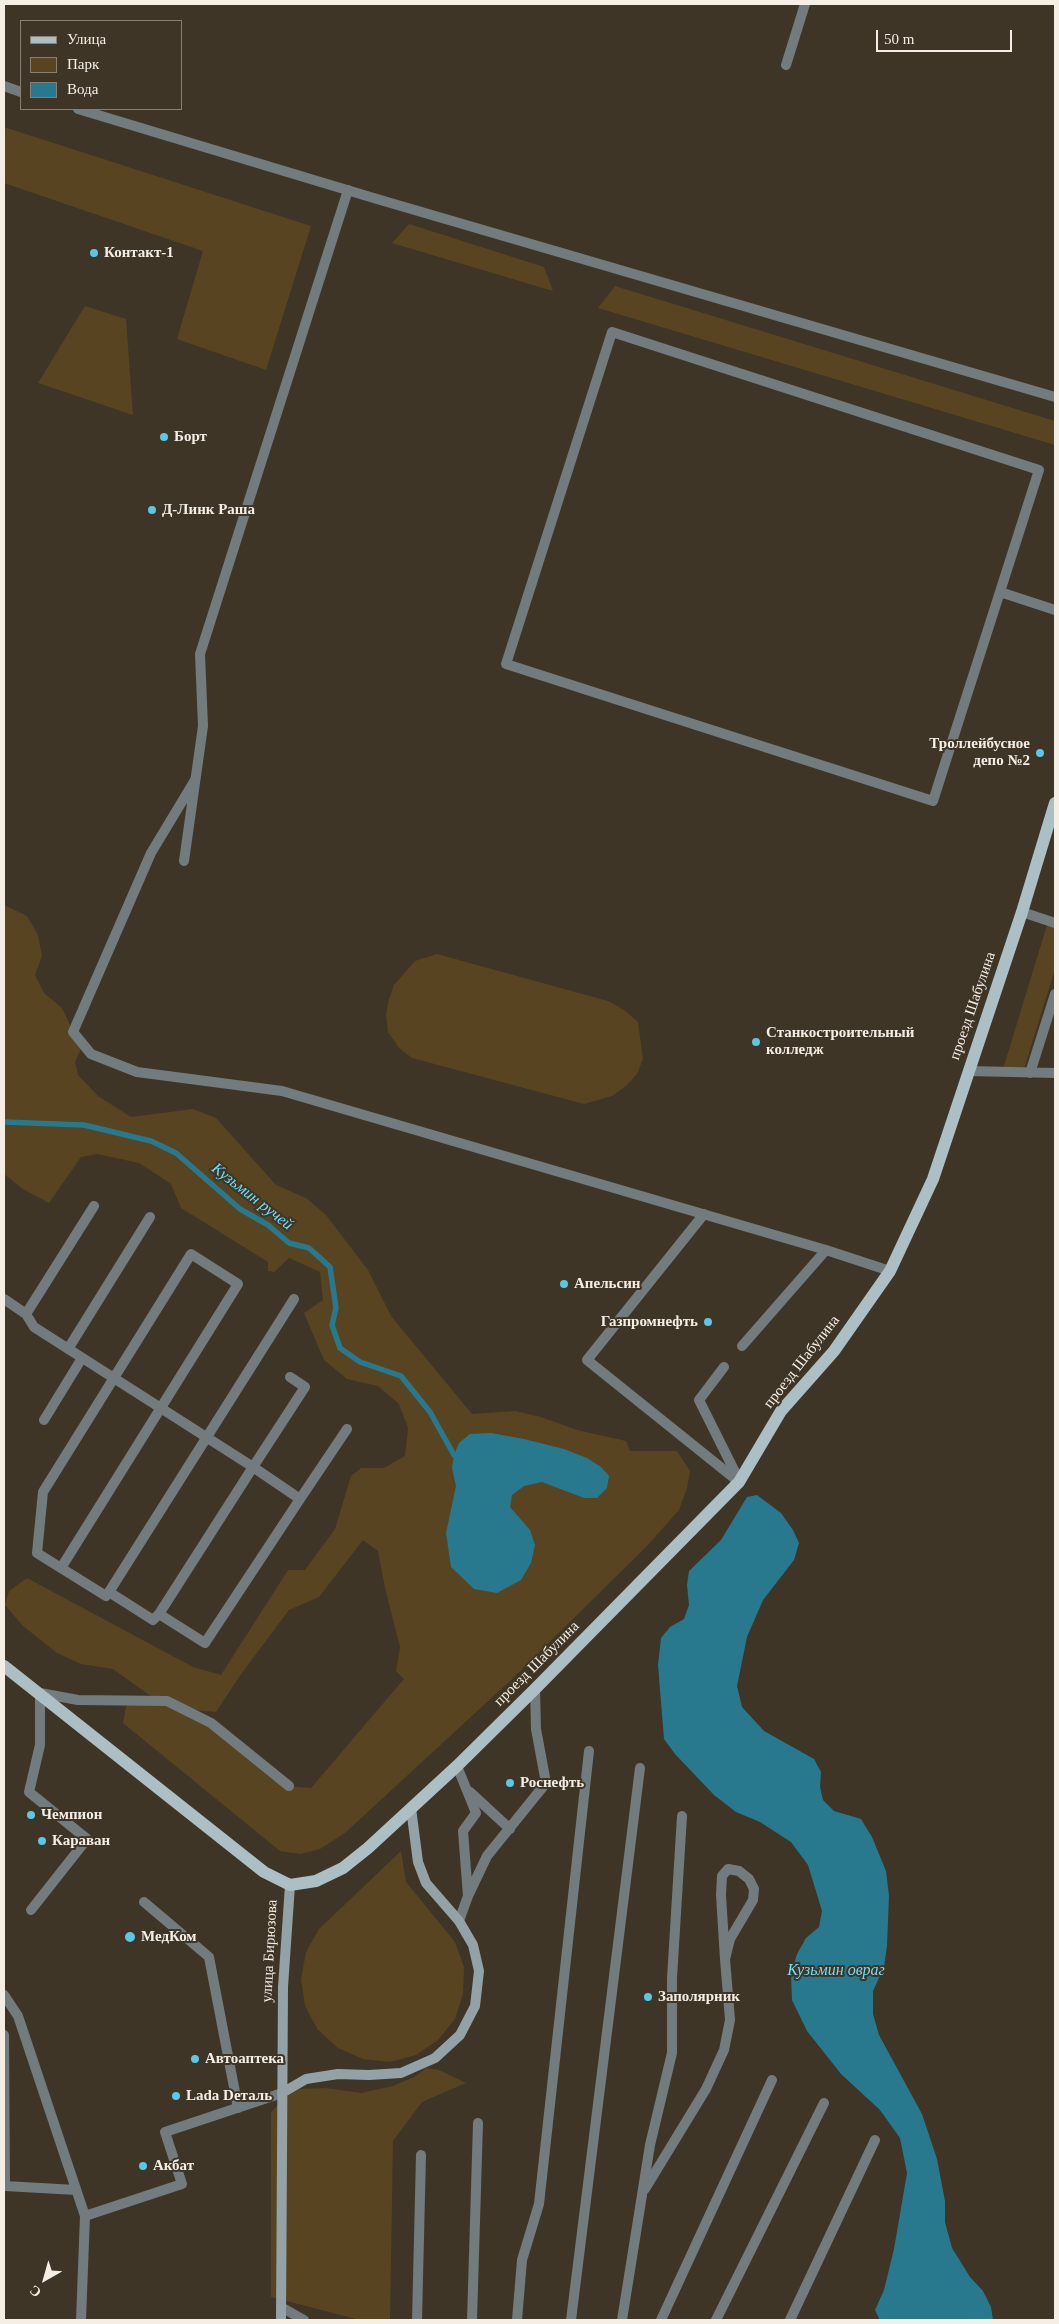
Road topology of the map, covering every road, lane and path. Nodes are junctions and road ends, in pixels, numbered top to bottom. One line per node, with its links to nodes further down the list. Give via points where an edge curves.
1 (805, 4): 2 (street)
2 (786, 65)
3 (4, 86): 4 (street)
4 (20, 92)
5 (81, 110): 6 (street)
6 (348, 190): 7 (street); 10 (street, via 200,654 203,726)
7 (1055, 397)
8 (1000, 592): 8 (street, via 1039,470 612,332 506,664 933,801); 9 (street)
9 (1055, 610)
10 (195, 780): 13 (street); 21 (street, via 151,853 74,1032 91,1054 138,1072 282,1092)
11 (1055, 803): 12 (main road, проезд Шабулина)
12 (1053, 818): 14 (main road, проезд Шабулина)
13 (184, 861)
14 (1022, 912): 15 (street); 17 (main road, проезд Шабулина)
15 (1055, 922)
16 (1055, 994): 18 (street)
17 (968, 1071): 18 (street); 24 (main road, проезд Шабулина, via 933,1179)
18 (1030, 1073): 19 (street)
19 (1055, 1073)
20 (94, 1206): 27 (street)
21 (704, 1214): 23 (street); 39 (street, via 587,1360)
22 (150, 1218): 29 (street)
23 (826, 1250): 24 (street); 28 (street)
24 (890, 1271): 39 (main road, проезд Шабулина, via 834,1351 781,1411)
25 (4, 1299): 27 (street)
26 (294, 1299): 37 (street)
27 (26, 1314): 29 (street, via 34,1327)
28 (742, 1346)
29 (68, 1349): 30 (street)
30 (82, 1358): 33 (street); 35 (street)
31 (724, 1367): 39 (street, via 699,1400)
32 (290, 1377): 38 (street, via 305,1387)
33 (114, 1378): 34 (street); 34 (street, via 191,1254 238,1284); 41 (street, via 43,1492 37,1553)
34 (160, 1408): 37 (street); 41 (street)
35 (44, 1420)
36 (347, 1429): 40 (street)
37 (206, 1438): 38 (street); 42 (street)
38 (253, 1468): 40 (street); 43 (street)
39 (740, 1482): 45 (main road, проезд Шабулина)
40 (300, 1498): 43 (street, via 205,1643)
41 (61, 1568): 42 (street, via 106,1596)
42 (109, 1592): 43 (street, via 153,1620)
43 (160, 1614)
44 (4, 1666): 46 (main road, улица Бирюзова)
45 (535, 1689): 48 (main road, проезд Шабулина); 54 (street, via 536,1729 546,1783)
46 (40, 1693): 50 (street, via 78,1700 167,1701 211,1723); 55 (main road, улица Бирюзова, via 264,1872); 58 (street, via 40,1745 29,1792 87,1839)
47 (589, 1751): 79 (street, via 539,2204 522,2260)
48 (457, 1766): 51 (street); 52 (main road, проезд Шабулина)
49 (640, 1768): 80 (street)
50 (289, 1786)
51 (467, 1789): 54 (street); 56 (street, via 476,1813 463,1831)
52 (412, 1808): 55 (main road, проезд Шабулина, via 343,1868 316,1880); 59 (main road, via 418,1862 426,1882)
53 (682, 1816): 71 (street, via 672,1978 672,2053 650,2145)
54 (510, 1829): 56 (street, via 487,1856)
55 (290, 1885): 64 (main road, улица Бирюзова, via 283,1987)
56 (468, 1896): 59 (street)
57 (144, 1902): 66 (street, via 209,1957)
58 (31, 1910)
59 (459, 1921): 64 (main road, via 474,1945 479,1971 475,2006 460,2036 435,2058 401,2073 338,2074 306,2079)
60 (725, 1959): 60 (street, via 730,1939 753,1900 754,1889 739,1871 728,1869 722,1876 721,1895); 71 (street, via 730,2020 724,2050 706,2089)
61 (4, 1995): 70 (street, via 18,2016)
62 (4, 2035): 70 (street, via 5,2186)
63 (772, 2080): 82 (street)
64 (282, 2093): 66 (street); 73 (main road, улица Бирюзова)
65 (824, 2103): 83 (street)
66 (238, 2108): 72 (street, via 165,2132 182,2184)
67 (478, 2124): 78 (street)
68 (876, 2140): 84 (street)
69 (421, 2155): 77 (street)
70 (76, 2190): 72 (street)
71 (642, 2195): 81 (street)
72 (84, 2216): 74 (street)
73 (281, 2307): 75 (main road, улица Бирюзова); 76 (street)
74 (81, 2320)
75 (281, 2320)
76 (304, 2320)
77 (417, 2320)
78 (472, 2320)
79 (517, 2320)
80 (571, 2320)
81 (622, 2320)
82 (661, 2320)
83 (716, 2320)
84 (790, 2320)

